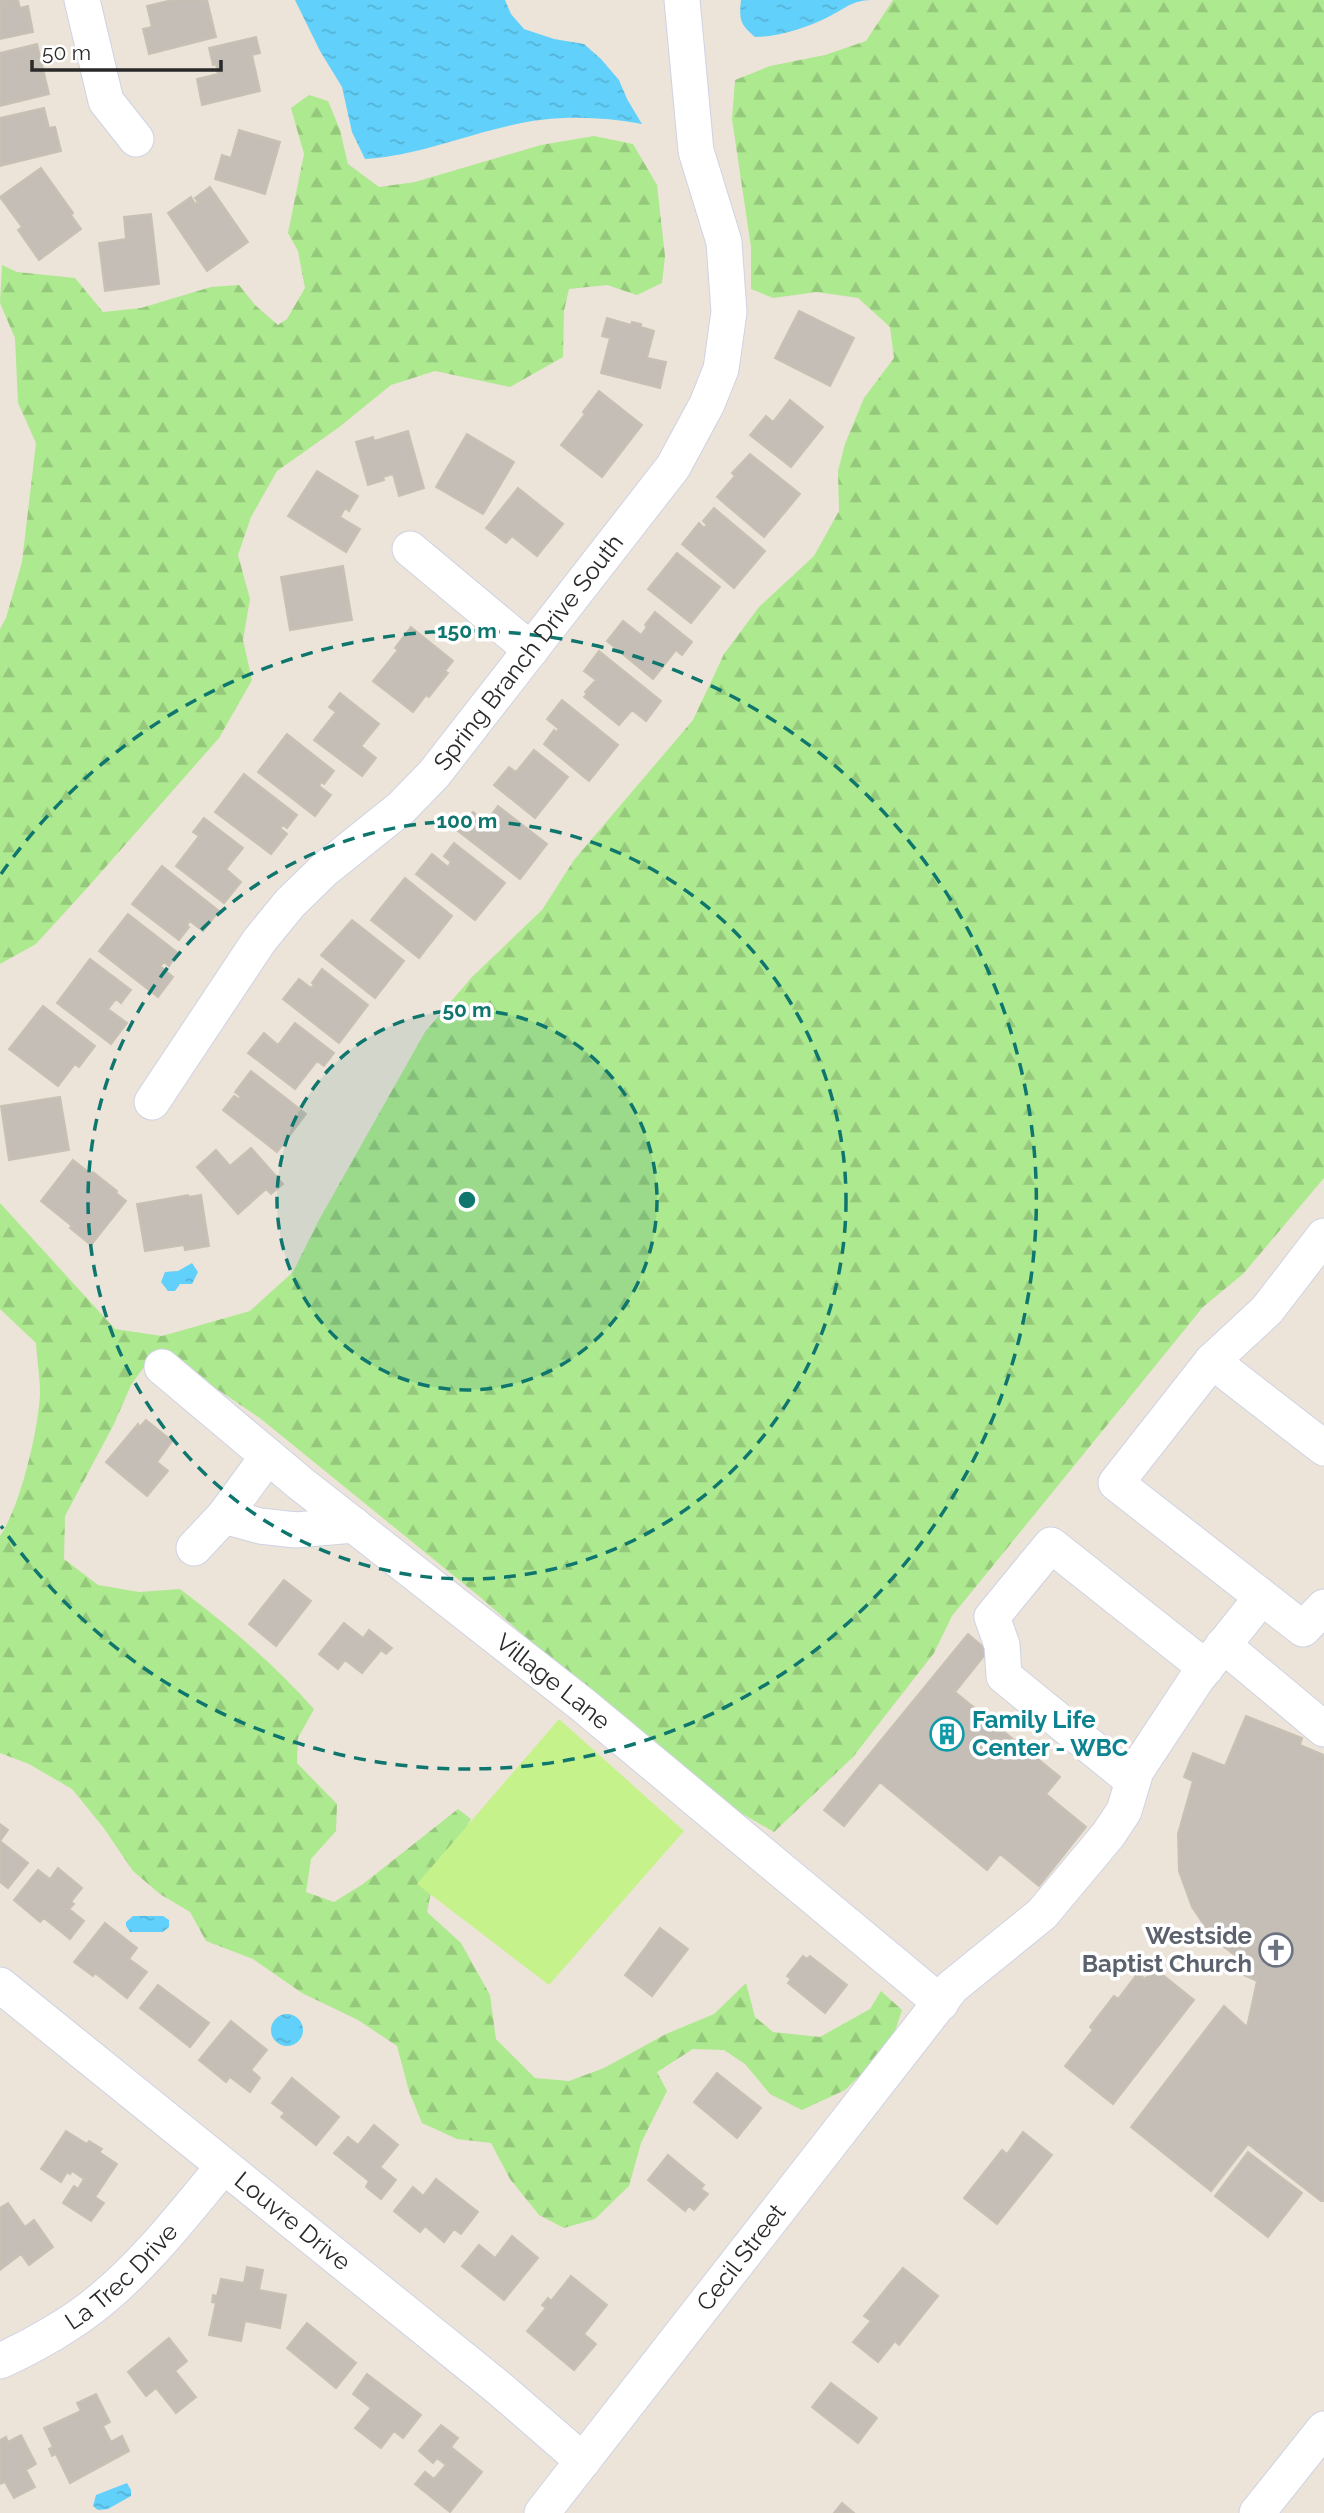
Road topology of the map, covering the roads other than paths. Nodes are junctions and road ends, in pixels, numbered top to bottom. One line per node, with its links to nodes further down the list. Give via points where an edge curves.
1 (82, 0): 3 (street, via 106,101)
2 (682, 0): 5 (street, Spring Branch Drive South, via 696,151 724,242 729,312 721,369 673,467)
3 (136, 139)
4 (410, 549): 5 (street)
5 (531, 650): 6 (street, Spring Branch Drive South, via 435,774 290,903 259,940)
6 (152, 1102)
7 (1324, 1236): 8 (street, via 1267,1310)
8 (1212, 1361): 10 (street); 15 (street, via 1116,1483)
9 (162, 1367): 11 (street, Village Lane)
10 (1324, 1448)
11 (268, 1456): 12 (street); 13 (street, Village Lane)
12 (224, 1516): 13 (street, via 296,1530); 14 (street)
13 (354, 1525): 21 (street, Village Lane, via 583,1705)
14 (194, 1548)
15 (1261, 1598): 16 (street, via 1303,1629); 17 (street, Cecil Street)
16 (1324, 1607)
17 (1214, 1656): 18 (street); 19 (street, Cecil Street); 19 (street, via 1051,1545 992,1617 1002,1645 1004,1676)
18 (1324, 1729)
19 (1133, 1781): 21 (street, Cecil Street, via 1124,1811 1042,1914 958,1982)
20 (0, 1985): 22 (street, Louvre Drive)
21 (941, 2003): 25 (street, Cecil Street)
22 (223, 2167): 23 (street, La Trec Drive, via 164,2236 88,2311); 25 (street, Louvre Drive)
23 (0, 2361)
24 (1324, 2429): 27 (street)
25 (583, 2461): 26 (street, Cecil Street)
26 (542, 2513)
27 (1257, 2513)

